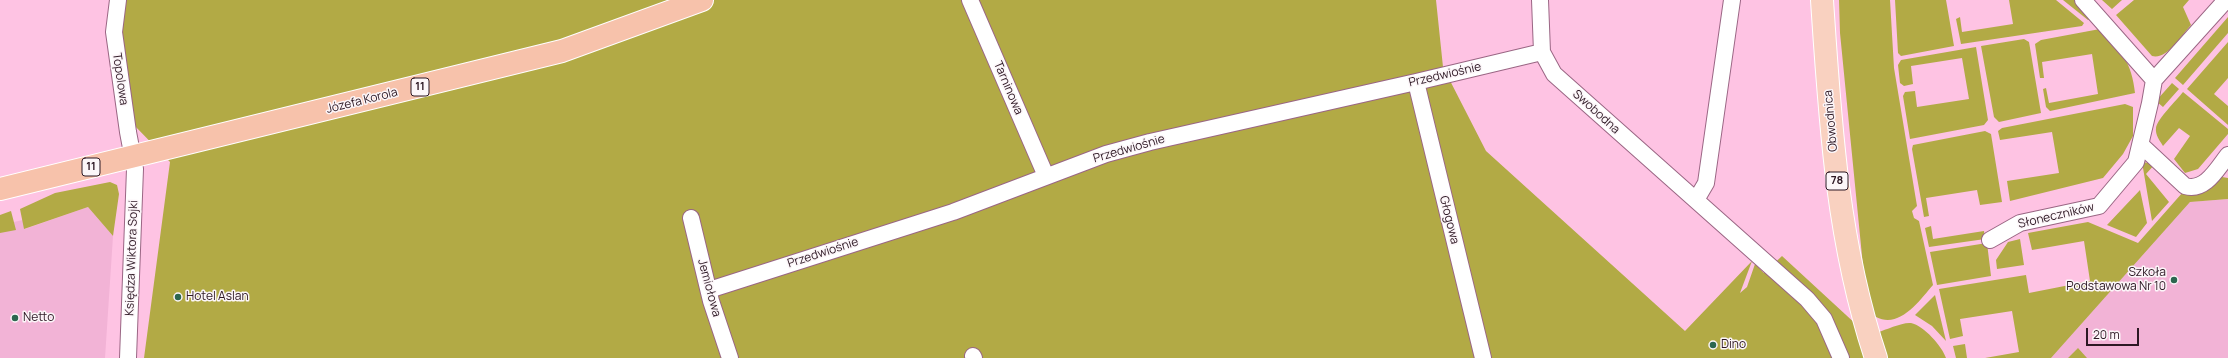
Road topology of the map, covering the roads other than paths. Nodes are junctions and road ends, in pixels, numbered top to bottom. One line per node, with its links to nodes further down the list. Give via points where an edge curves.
1 (118, 0): 14 (street, Topolowa, via 114,32)
2 (702, 0): 14 (highway, Józefa Korola / 11, via 562,51)
3 (970, 0): 15 (street, Tarninowa)
4 (1540, 0): 9 (street, Swobodna)
5 (1732, 0): 17 (street, via 1706,183)
6 (1822, 0): 25 (main road, Obwodnica / 78, via 1830,127 1839,200 1853,278)
7 (2083, 0): 10 (street)
8 (2226, 0): 10 (street)
9 (1542, 52): 11 (street, Przedwiośnie); 17 (street, Swobodna, via 1554,74)
10 (2154, 80): 12 (street, Słoneczników)
11 (1416, 82): 15 (street, Przedwiośnie, via 1150,142 1106,154); 23 (street, Głogowa)
12 (2141, 145): 13 (street, via 2185,186 2191,188 2204,184); 19 (street, Słoneczników, via 2131,170 2099,206 2020,223)
13 (2228, 155)
14 (133, 158): 16 (highway, 11); 21 (street, Księdza Wiktora Sojki, via 135,211)
15 (1046, 176): 20 (street, Przedwiośnie, via 953,212)
16 (0, 189)
17 (1696, 200): 24 (street, Swobodna, via 1807,299 1824,319)
18 (691, 218): 20 (street, Jemiołowa)
19 (1990, 240)
20 (709, 290): 22 (street, Jemiołowa)
21 (128, 358)
22 (730, 358)
23 (1483, 358)
24 (1841, 358)
25 (1876, 358)

